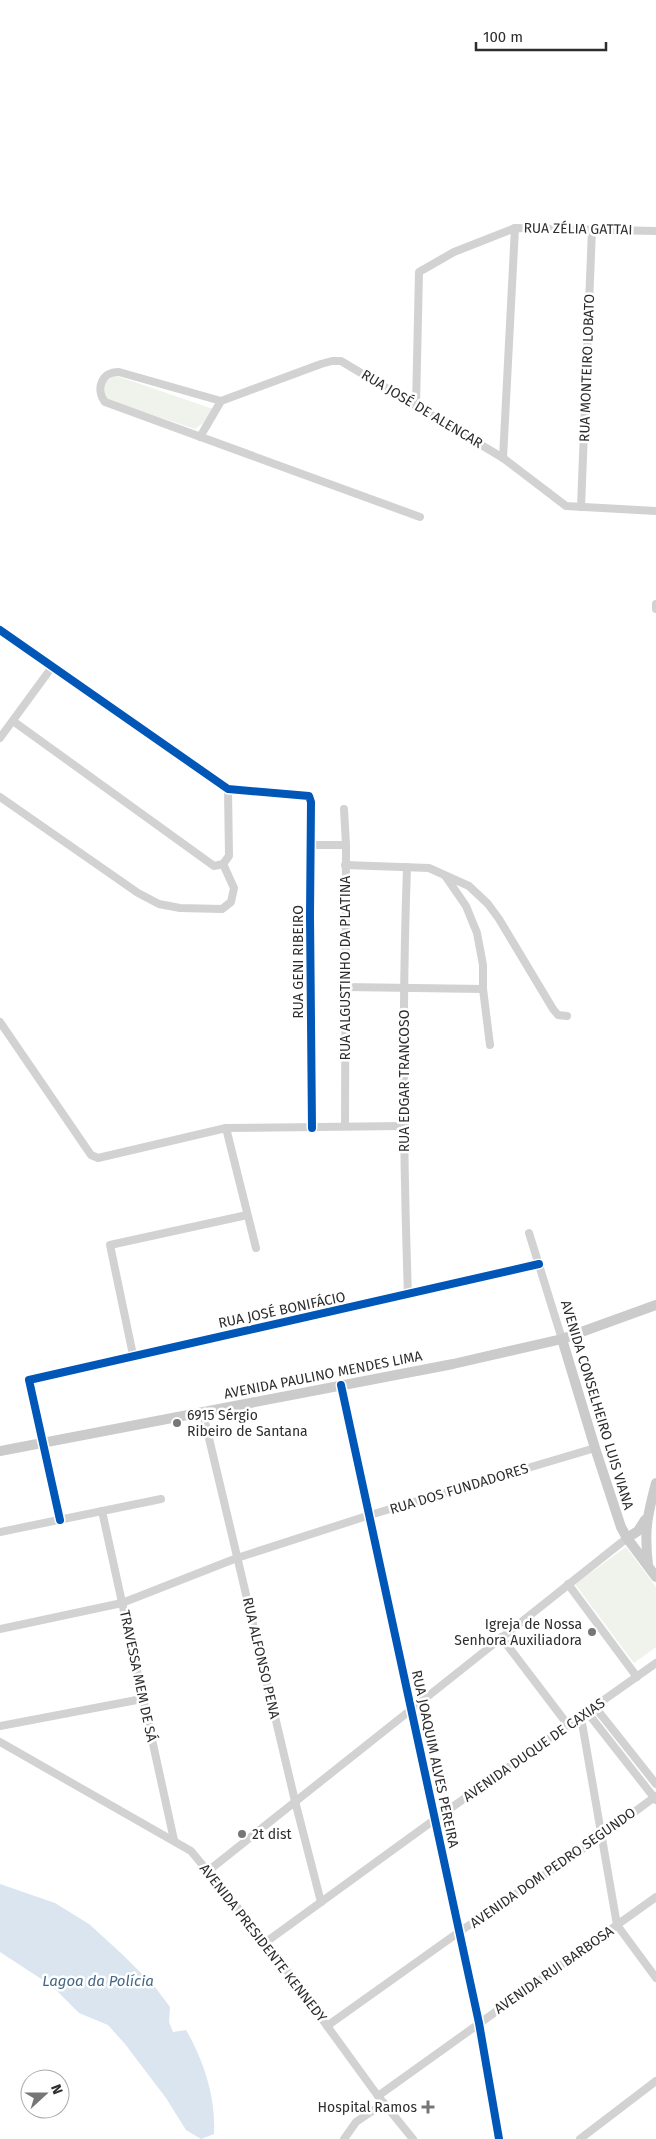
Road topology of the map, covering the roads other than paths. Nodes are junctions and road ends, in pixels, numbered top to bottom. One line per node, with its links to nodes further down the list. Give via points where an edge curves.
1 (515, 228): 2 (street, RUA ZÉLIA GATTAI); 5 (street, RUA ZÉLIA GATTAI, via 454,252 419,272); 7 (street)
2 (592, 229): 3 (street, RUA ZÉLIA GATTAI); 8 (street, RUA MONTEIRO LOBATO)
3 (656, 231)
4 (221, 401): 5 (street, RUA JOSÉ DE ALENCAR, via 321,364 341,361); 6 (street); 6 (street, via 119,372 109,374 102,382 100,392 105,402)
5 (416, 406): 7 (street, RUA JOSÉ DE ALENCAR)
6 (200, 437): 10 (street)
7 (503, 458): 8 (street, RUA JOSÉ DE ALENCAR, via 566,506)
8 (581, 507): 9 (street, RUA JOSÉ DE ALENCAR)
9 (656, 511)
10 (420, 517)
11 (656, 604): 12 (street)
12 (656, 609)
13 (3, 632): 14 (street); 15 (street)
14 (0, 642)
15 (52, 668): 16 (street); 18 (street)
16 (13, 721): 17 (street); 23 (street, via 214,866)
17 (0, 738)
18 (228, 789): 21 (street, RUA GENI RIBEIRO, via 309,796); 23 (street, via 229,856)
19 (0, 797): 23 (street, via 138,894 159,904 222,909 231,902 234,888)
20 (344, 810): 22 (street, RUA ALGUSTINHO DA PLATINA)
21 (311, 845): 22 (street); 36 (street, RUA GENI RIBEIRO)
22 (346, 845): 24 (street, RUA ALGUSTINHO DA PLATINA)
23 (223, 864)
24 (346, 865): 25 (street); 27 (street, RUA ALGUSTINHO DA PLATINA)
25 (407, 867): 26 (street, via 429,868); 28 (street, RUA EDGAR TRANCOSO)
26 (446, 877): 29 (street, via 466,906 477,933 483,965); 30 (street, via 470,886 488,904 552,1009)
27 (344, 987): 28 (street); 33 (street, RUA ALGUSTINHO DA PLATINA)
28 (403, 987): 29 (street); 34 (street, RUA EDGAR TRANCOSO)
29 (483, 989): 32 (street)
30 (567, 1016)
31 (0, 1022): 35 (street, via 90,1156 98,1158)
32 (490, 1045)
33 (345, 1126): 34 (street); 36 (street)
34 (404, 1126): 41 (street, RUA EDGAR TRANCOSO)
35 (226, 1128): 36 (street); 37 (street)
36 (312, 1128)
37 (247, 1215): 39 (street); 44 (street, via 110,1245)
38 (530, 1233): 40 (street, AVENIDA CONSELHEIRO LUIS VIANA)
39 (256, 1248)
40 (539, 1264): 41 (street, RUA JOSÉ BONIFÁCIO); 43 (street, AVENIDA CONSELHEIRO LUIS VIANA)
41 (408, 1295): 44 (street, RUA JOSÉ BONIFÁCIO)
42 (654, 1304): 43 (main road, AVENIDA PAULINO MENDES LIMA)
43 (562, 1339): 45 (main road, AVENIDA PAULINO MENDES LIMA); 48 (main road, AVENIDA CONSELHEIRO LUIS VIANA)
44 (133, 1355): 47 (street, RUA JOSÉ BONIFÁCIO, via 29,1380)
45 (341, 1386): 46 (main road, AVENIDA PAULINO MENDES LIMA); 53 (street, RUA JOAQUIM ALVES PEREIRA)
46 (203, 1413): 47 (main road, AVENIDA PAULINO MENDES LIMA); 58 (street, RUA ALFONSO PENA)
47 (43, 1442): 49 (main road, AVENIDA PAULINO MENDES LIMA); 55 (street)
48 (595, 1448): 53 (street, RUA DOS FUNDADORES); 57 (main road, AVENIDA CONSELHEIRO LUIS VIANA)
49 (0, 1451)
50 (656, 1483): 54 (main road)
51 (161, 1499): 52 (street)
52 (102, 1511): 55 (street); 62 (street, TRAVESSA MEM DE SÁ)
53 (370, 1516): 58 (street, RUA DOS FUNDADORES); 69 (street, RUA JOAQUIM ALVES PEREIRA)
54 (646, 1519): 57 (main road, via 638,1531); 59 (main road)
55 (60, 1520): 56 (street)
56 (0, 1532)
57 (627, 1538): 59 (main road, AVENIDA CONSELHEIRO LUIS VIANA); 61 (street)
58 (237, 1558): 62 (street, RUA DOS FUNDADORES); 76 (street, RUA ALFONSO PENA)
59 (648, 1566): 60 (main road, AVENIDA CONSELHEIRO LUIS VIANA)
60 (656, 1577)
61 (568, 1584): 64 (street); 66 (street)
62 (122, 1604): 63 (street, RUA DOS FUNDADORES); 67 (street, TRAVESSA MEM DE SÁ)
63 (0, 1629)
64 (501, 1637): 69 (street); 71 (street)
65 (656, 1663): 66 (street, AVENIDA DUQUE DE CAXIAS)
66 (637, 1677): 68 (street, AVENIDA DUQUE DE CAXIAS)
67 (142, 1699): 72 (street); 79 (street, TRAVESSA MEM DE SÁ)
68 (595, 1707): 70 (street, AVENIDA DUQUE DE CAXIAS); 74 (street)
69 (412, 1709): 76 (street); 77 (street, RUA JOAQUIM ALVES PEREIRA)
70 (584, 1714): 71 (street, AVENIDA DUQUE DE CAXIAS); 75 (street); 78 (street)
71 (568, 1725): 77 (street, AVENIDA DUQUE DE CAXIAS)
72 (0, 1726)
73 (0, 1742): 79 (street, AVENIDA PRESIDENTE KENNEDY)
74 (656, 1784)
75 (655, 1798): 78 (street, AVENIDA DOM PEDRO SEGUNDO)
76 (295, 1801): 80 (street); 82 (street, RUA ALFONSO PENA)
77 (434, 1820): 82 (street, AVENIDA DUQUE DE CAXIAS); 84 (street, RUA JOAQUIM ALVES PEREIRA)
78 (602, 1836): 83 (street); 84 (street, AVENIDA DOM PEDRO SEGUNDO)
79 (174, 1840): 80 (street, AVENIDA PRESIDENTE KENNEDY, via 191,1851)
80 (208, 1871): 85 (street, AVENIDA PRESIDENTE KENNEDY)
81 (656, 1897): 83 (street, AVENIDA RUI BARBOSA)
82 (321, 1902): 85 (street, AVENIDA DUQUE DE CAXIAS)
83 (617, 1925): 86 (street); 87 (street, AVENIDA RUI BARBOSA)
84 (459, 1932): 87 (street, RUA JOAQUIM ALVES PEREIRA); 88 (street, AVENIDA DOM PEDRO SEGUNDO)
85 (266, 1942): 88 (street, AVENIDA PRESIDENTE KENNEDY)
86 (656, 1978)
87 (478, 2023): 90 (street, AVENIDA RUI BARBOSA); 94 (street, RUA JOAQUIM ALVES PEREIRA)
88 (327, 2026): 90 (street, AVENIDA PRESIDENTE KENNEDY)
89 (656, 2081): 95 (street)
90 (378, 2096): 91 (street, AVENIDA PRESIDENTE KENNEDY)
91 (384, 2103): 92 (street, via 356,2122); 93 (street, AVENIDA PRESIDENTE KENNEDY)
92 (344, 2139)
93 (413, 2139)
94 (499, 2139)
95 (580, 2139)

